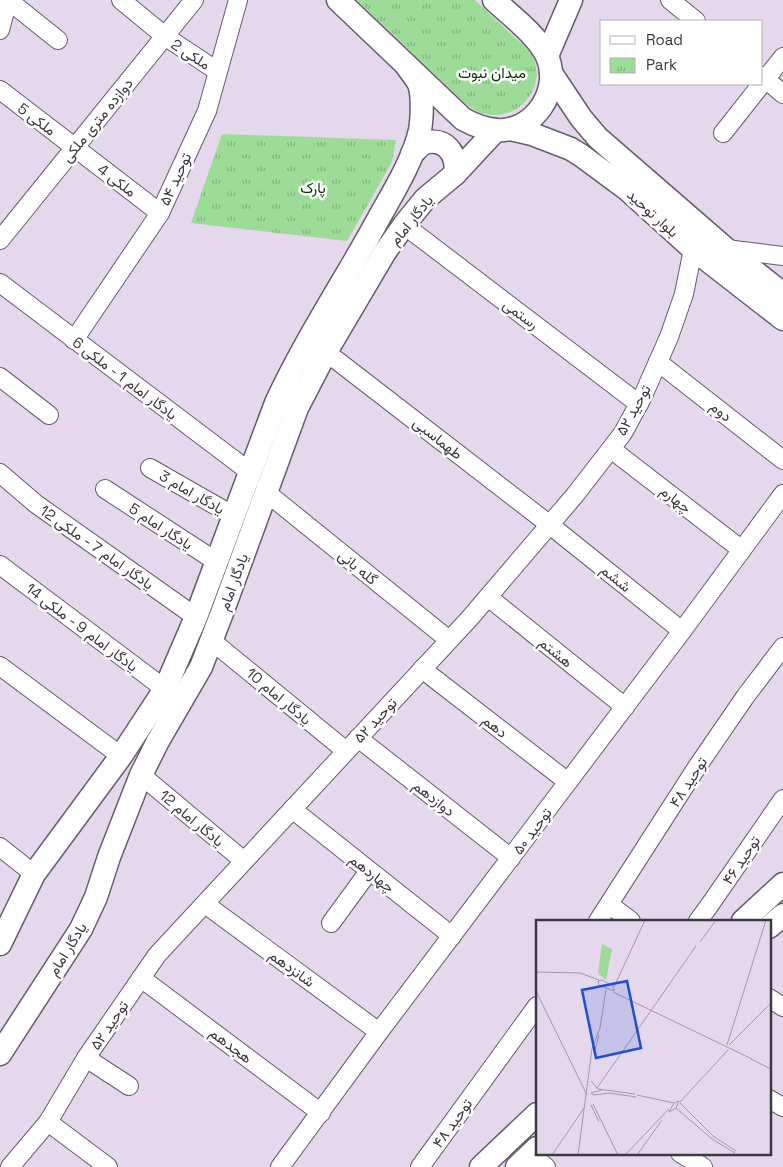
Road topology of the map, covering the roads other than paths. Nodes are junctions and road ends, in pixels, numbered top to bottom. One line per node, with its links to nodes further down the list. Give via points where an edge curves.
1 (8, 0): 10 (street); 12 (street)
2 (121, 0): 11 (street, ملکی 2)
3 (194, 0): 11 (street, دوازده متری ملکی)
4 (238, 0): 16 (street, توحید ۵۴)
5 (338, 0): 14 (main road)
6 (494, 0): 15 (main road, via 538,41)
7 (571, 0): 15 (main road)
8 (677, 2): 9 (street)
9 (695, 20)
10 (0, 28)
11 (166, 37): 16 (street, ملکی 2); 23 (street, دوازده متری ملکی)
12 (58, 40)
13 (783, 57): 17 (street)
14 (406, 65): 21 (main road, via 463,119 479,127); 24 (main road, یادگار امام, via 420,85 422,108 420,130)
15 (549, 65): 21 (main road, via 549,91 542,107 530,120); 31 (main road, بلوار توحید, via 581,118 598,138)
16 (217, 71): 27 (street, توحید ۵۴, via 207,111)
17 (764, 78): 20 (street)
18 (759, 85): 22 (street)
19 (0, 90): 23 (street, ملکی 5)
20 (783, 94)
21 (503, 130): 25 (main road, بلوار توحید, via 532,134 571,149); 26 (main road, یادگار امام)
22 (723, 133)
23 (74, 147): 27 (street, ملکی 4); 29 (street, دوازده متری ملکی)
24 (412, 154): 26 (main road, via 422,144 442,144 454,155 456,168); 45 (main road, یادگار امام, via 286,380)
25 (597, 166): 26 (main road, via 556,148 515,144 498,147); 30 (main road, بلوار توحید)
26 (461, 167): 28 (main road, یادگار امام, via 425,200)
27 (160, 213): 36 (street, توحید ۵۴)
28 (404, 225): 37 (main road, یادگار امام); 40 (street, رستمی)
29 (0, 240)
30 (693, 249): 35 (main road, بلوار توحید); 38 (street, توحید ۵۲, via 684,294)
31 (726, 249): 32 (street); 34 (main road, بلوار توحید)
32 (783, 256)
33 (0, 283): 36 (street, یادگار امام 1 - ملکی 6)
34 (783, 294)
35 (783, 320)
36 (74, 340): 45 (street, یادگار امام 1 - ملکی 6)
37 (326, 352): 48 (main road, یادگار امام, via 297,408); 51 (street, طهماسبی)
38 (658, 362): 40 (street, توحید ۵۲); 43 (street, دوم)
39 (0, 377): 41 (street)
40 (639, 404): 42 (street, توحید ۵۲)
41 (49, 415)
42 (611, 448): 51 (street, توحید ۵۲); 52 (street, چهارم)
43 (783, 460)
44 (150, 468): 50 (street, یادگار امام 3)
45 (250, 472): 50 (main road, یادگار امام)
46 (0, 473): 56 (street, یادگار امام 7 - ملکی 12, via 36,504)
47 (105, 489): 53 (street, یادگار امام 5)
48 (267, 493): 58 (street, گله بانی); 59 (main road, یادگار امام)
49 (783, 494): 52 (street, توحید ۵۰)
50 (234, 516): 53 (main road, یادگار امام)
51 (550, 525): 55 (street, توحید ۵۲); 57 (street, ششم)
52 (742, 550): 57 (street, توحید ۵۰)
53 (216, 562): 56 (main road, یادگار امام)
54 (0, 566): 63 (street, یادگار امام 9 - ملکی 14)
55 (488, 597): 58 (street, توحید ۵۲); 64 (street, هشتم)
56 (196, 617): 63 (main road, یادگار امام)
57 (682, 631): 64 (street, توحید ۵۰)
58 (449, 640): 62 (street, توحید ۵۲)
59 (212, 641): 66 (street, یادگار امام 10); 68 (main road, یادگار امام)
60 (783, 647): 79 (street, توحید ۴۸, via 697,767)
61 (0, 666): 67 (street)
62 (422, 669): 65 (street, توحید ۵۲); 69 (street, دهم)
63 (165, 689): 67 (main road, یادگار امام)
64 (624, 707): 69 (street, توحید ۵۰)
65 (358, 738): 66 (street, توحید ۵۲); 73 (street, دوازدهم)
66 (346, 751): 71 (street, توحید ۵۲)
67 (120, 756): 76 (main road, یادگار امام)
68 (141, 775): 74 (street, یادگار امام 12); 96 (main road, یادگار امام, via 81,929)
69 (568, 782): 73 (street, توحید ۵۰)
70 (783, 799): 80 (street, توحید ۴۶)
71 (292, 809): 74 (street, توحید ۵۲); 75 (street, چهاردهم)
72 (0, 847): 76 (street)
73 (511, 858): 87 (street, توحید ۵۰)
74 (244, 861): 78 (street, توحید ۵۲)
75 (369, 871): 85 (street); 87 (street, چهاردهم)
76 (34, 874): 88 (main road, یادگار امام)
77 (783, 884): 84 (main road)
78 (205, 904): 89 (street, توحید ۵۲, via 157,955); 95 (street, شانزدهم)
79 (610, 906): 82 (street, توحید ۴۸); 83 (street)
80 (709, 914)
81 (783, 915): 86 (main road)
82 (599, 920)
83 (630, 920)
84 (744, 920)
85 (331, 923)
86 (770, 926)
87 (452, 936): 95 (street, توحید ۵۰)
88 (0, 944)
89 (141, 978): 97 (street, توحید ۵۲); 101 (street, هجدهم)
90 (770, 988): 91 (street)
91 (783, 991)
92 (770, 999): 94 (street)
93 (536, 1007): 110 (street, توحید ۴۸)
94 (783, 1007)
95 (379, 1032): 101 (street, توحید ۵۰)
96 (0, 1054)
97 (86, 1058): 98 (street); 103 (street, توحید ۵۲)
98 (129, 1086)
99 (770, 1100): 100 (street)
100 (783, 1107)
101 (321, 1113): 109 (street, توحید ۵۰)
102 (536, 1115): 111 (main road)
103 (48, 1122): 107 (street, توحید ۵۲); 108 (street)
104 (682, 1154): 112 (street)
105 (0, 1160): 106 (street)
106 (5, 1167)
107 (10, 1167)
108 (108, 1167)
109 (280, 1167)
110 (420, 1167)
111 (481, 1167)
112 (703, 1167)

